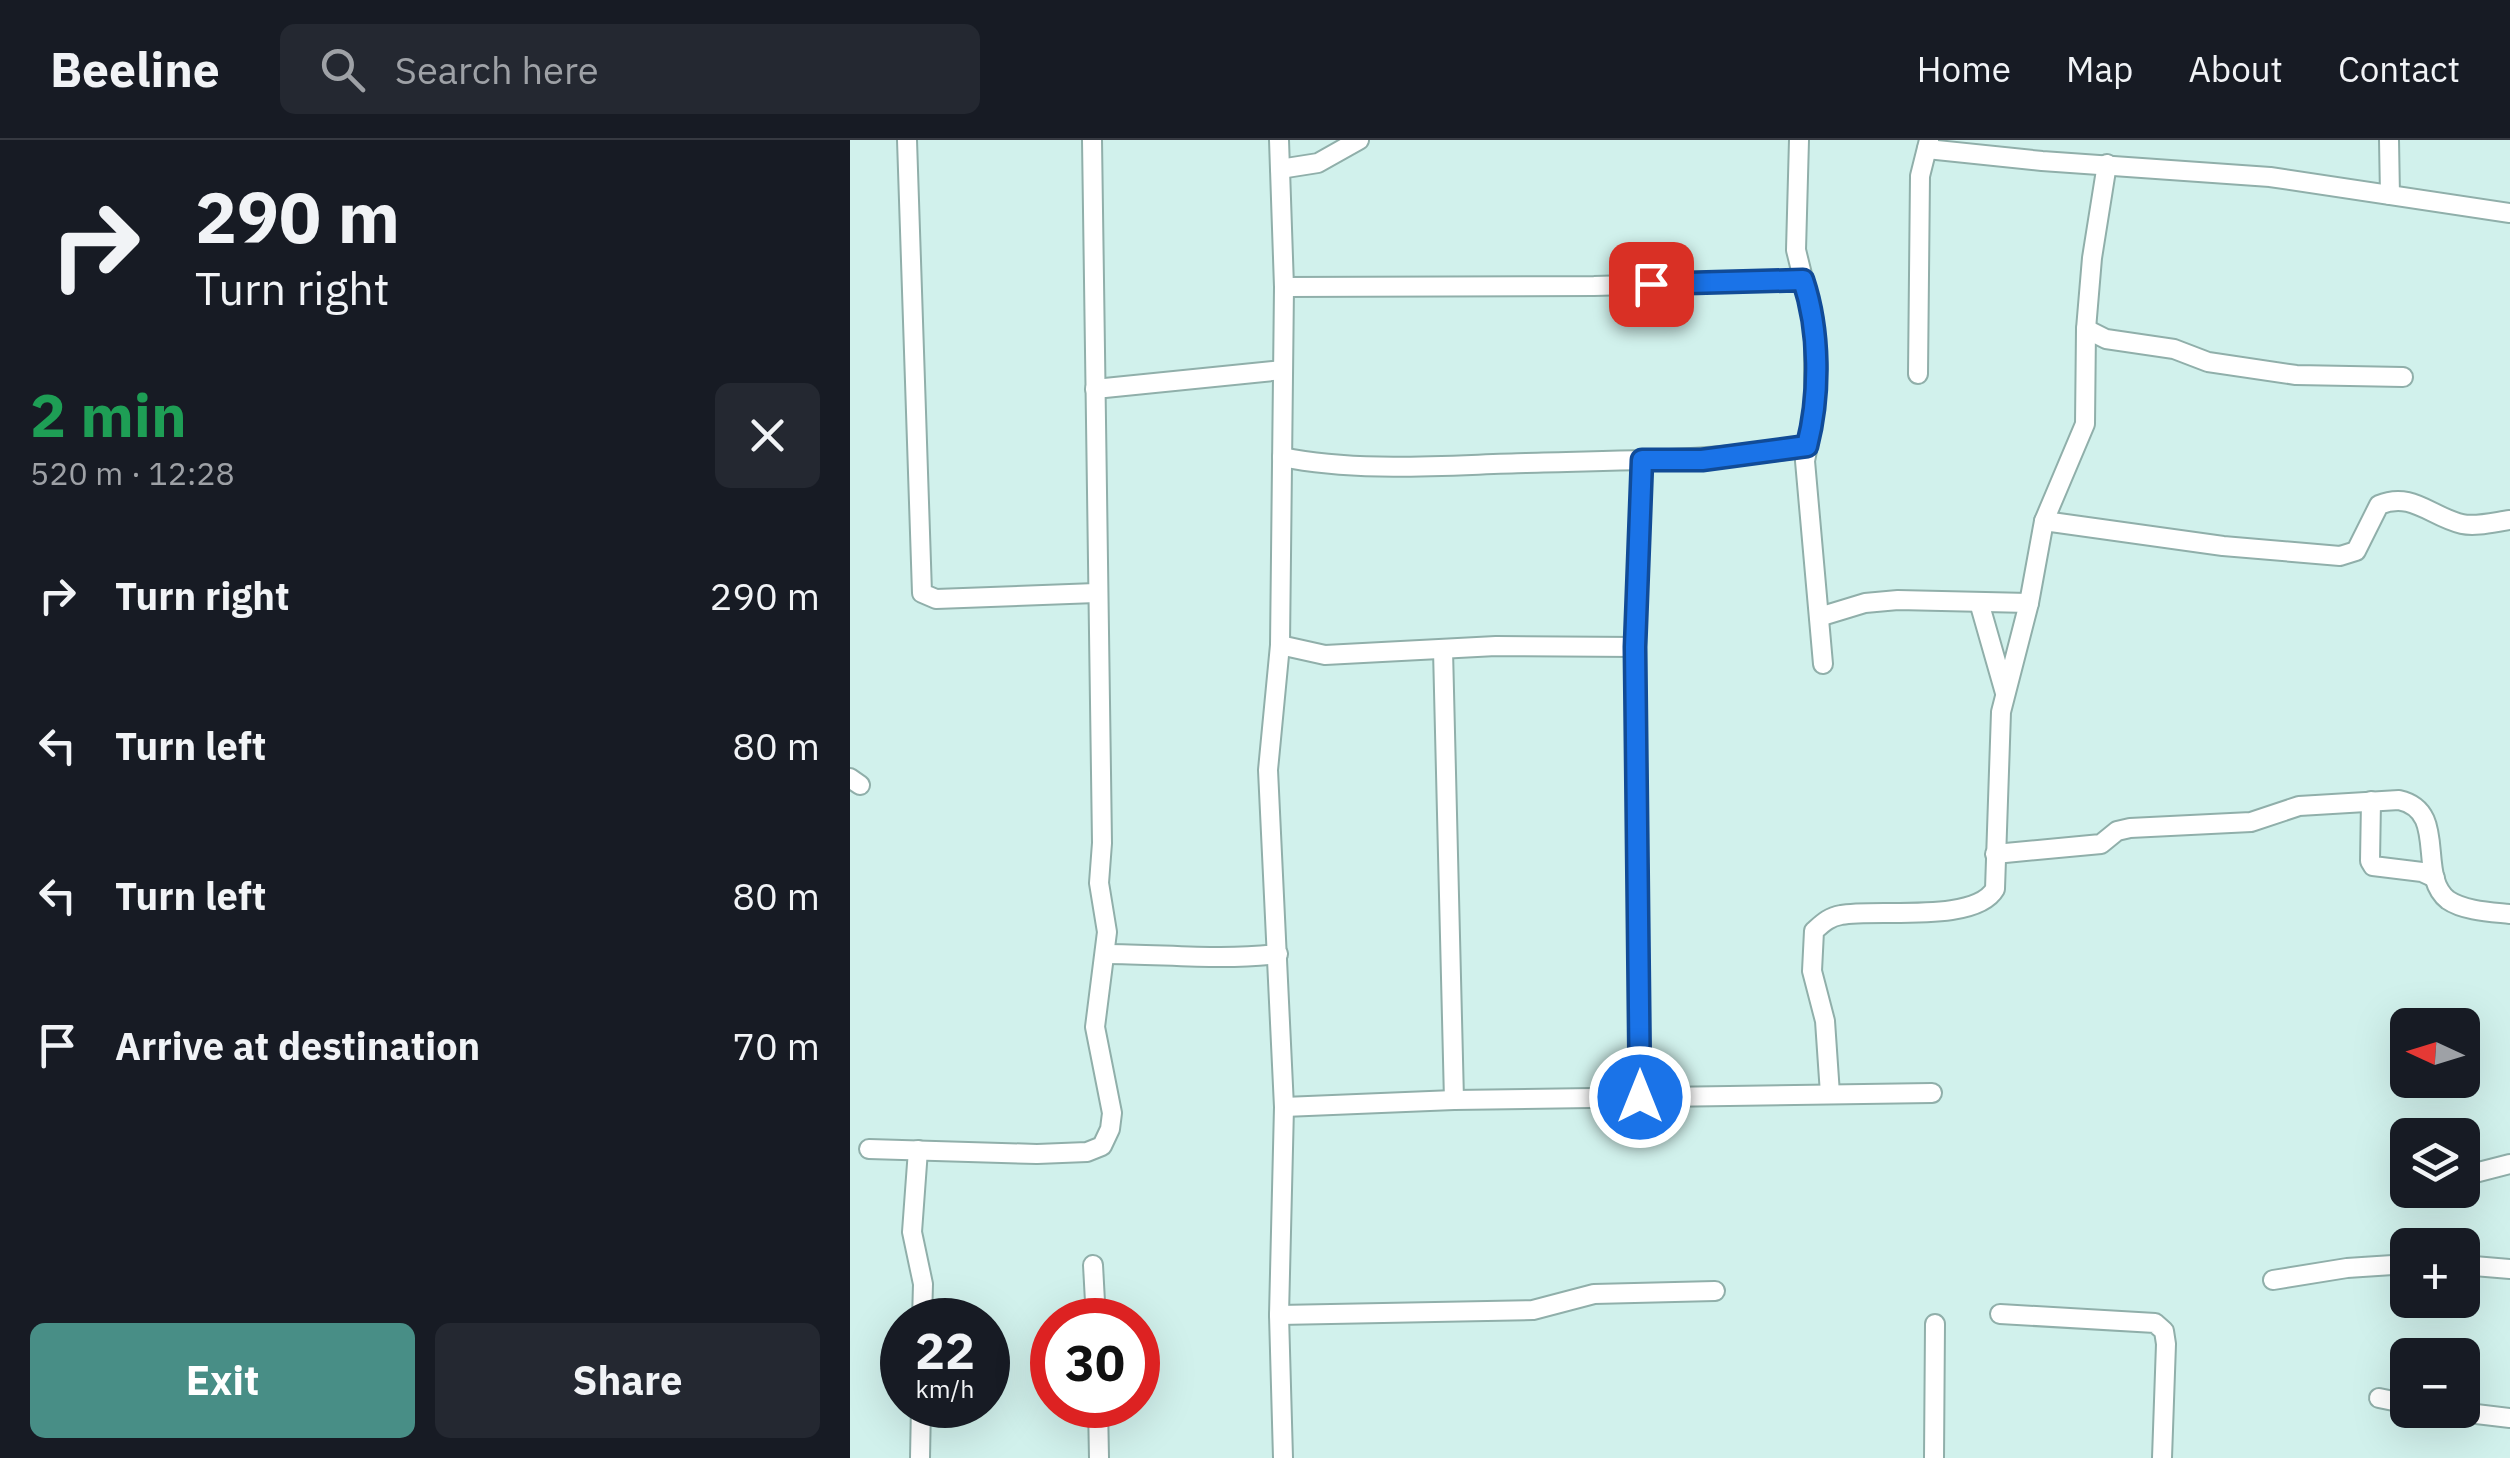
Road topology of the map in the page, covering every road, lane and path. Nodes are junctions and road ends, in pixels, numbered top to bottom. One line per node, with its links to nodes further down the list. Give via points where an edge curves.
1 (907, 140): 24 (street, via 922,593 936,599)
2 (1092, 140): 18 (street)
3 (1279, 140): 9 (street)
4 (1359, 140): 9 (street, via 1318,163)
5 (1799, 140): 12 (street, via 1796,239)
6 (2389, 140): 10 (street)
7 (1928, 144): 8 (street, via 2042,162); 16 (street, via 1920,176)
8 (2107, 164): 10 (street); 14 (street)
9 (1280, 169): 13 (street)
10 (2390, 195): 11 (street)
11 (2510, 213)
12 (1803, 280): 13 (street); 19 (street, via 1814,322 1814,413)
13 (1284, 287): 15 (street)
14 (2086, 329): 17 (street, via 2217,364 2296,375); 22 (street, via 2085,424)
15 (1283, 370): 18 (street); 20 (street)
16 (1918, 374)
17 (2403, 377)
18 (1095, 389): 24 (street)
19 (1807, 446): 21 (street, via 1702,460); 27 (street)
20 (1282, 456): 21 (street, via 1406,466); 28 (street)
21 (1642, 460): 29 (street)
22 (2044, 520): 23 (street, via 2340,556 2356,551 2378,505 2388,501 2420,504 2460,524); 26 (street)
23 (2510, 520)
24 (1096, 593): 37 (street)
25 (1979, 602): 26 (street); 27 (street, via 1882,601); 32 (street)
26 (2029, 603): 32 (street)
27 (1819, 617): 31 (street)
28 (1280, 645): 30 (street, via 1325,654); 38 (street, via 1268,770)
29 (1635, 647): 30 (street); 41 (street)
30 (1443, 650): 42 (street)
31 (1822, 664)
32 (2005, 694): 34 (street)
33 (2371, 801): 34 (street, via 2299,806 2251,822 2130,828 2101,844); 35 (street, via 2410,802 2419,811 2430,832); 35 (street, via 2373,866)
34 (1995, 854): 40 (street, via 1995,889 1984,900 1930,913 1843,914 1814,931 1812,971 1825,1021)
35 (2435, 878): 36 (street, via 2461,906)
36 (2510, 914)
37 (1105, 954): 38 (street, via 1218,960); 45 (street, via 1095,1026 1112,1112 1102,1146 1037,1154)
38 (1278, 954): 43 (street)
39 (1932, 1093): 40 (street)
40 (1830, 1094): 41 (street)
41 (1640, 1097): 42 (street)
42 (1454, 1100): 43 (street)
43 (1284, 1107): 57 (street)
44 (868, 1149): 45 (street)
45 (918, 1150): 54 (street, via 912,1232)
46 (2510, 1164): 47 (street)
47 (2480, 1172)
48 (1093, 1265): 55 (street)
49 (2390, 1265): 52 (street)
50 (2480, 1267): 51 (street)
51 (2510, 1269)
52 (2273, 1280)
53 (1714, 1291): 57 (street, via 1594,1294 1533,1310)
54 (923, 1298)
55 (1095, 1298)
56 (2000, 1314): 69 (street, via 2155,1323 2164,1331)
57 (1279, 1315): 67 (street)
58 (1935, 1324): 68 (street)
59 (2379, 1398): 60 (street)
60 (2390, 1400)
61 (2480, 1414): 62 (street)
62 (2510, 1418)
63 (920, 1428): 65 (street)
64 (1098, 1428): 66 (street)
65 (920, 1458)
66 (1099, 1458)
67 (1283, 1458)
68 (1934, 1458)
69 (2162, 1458)

